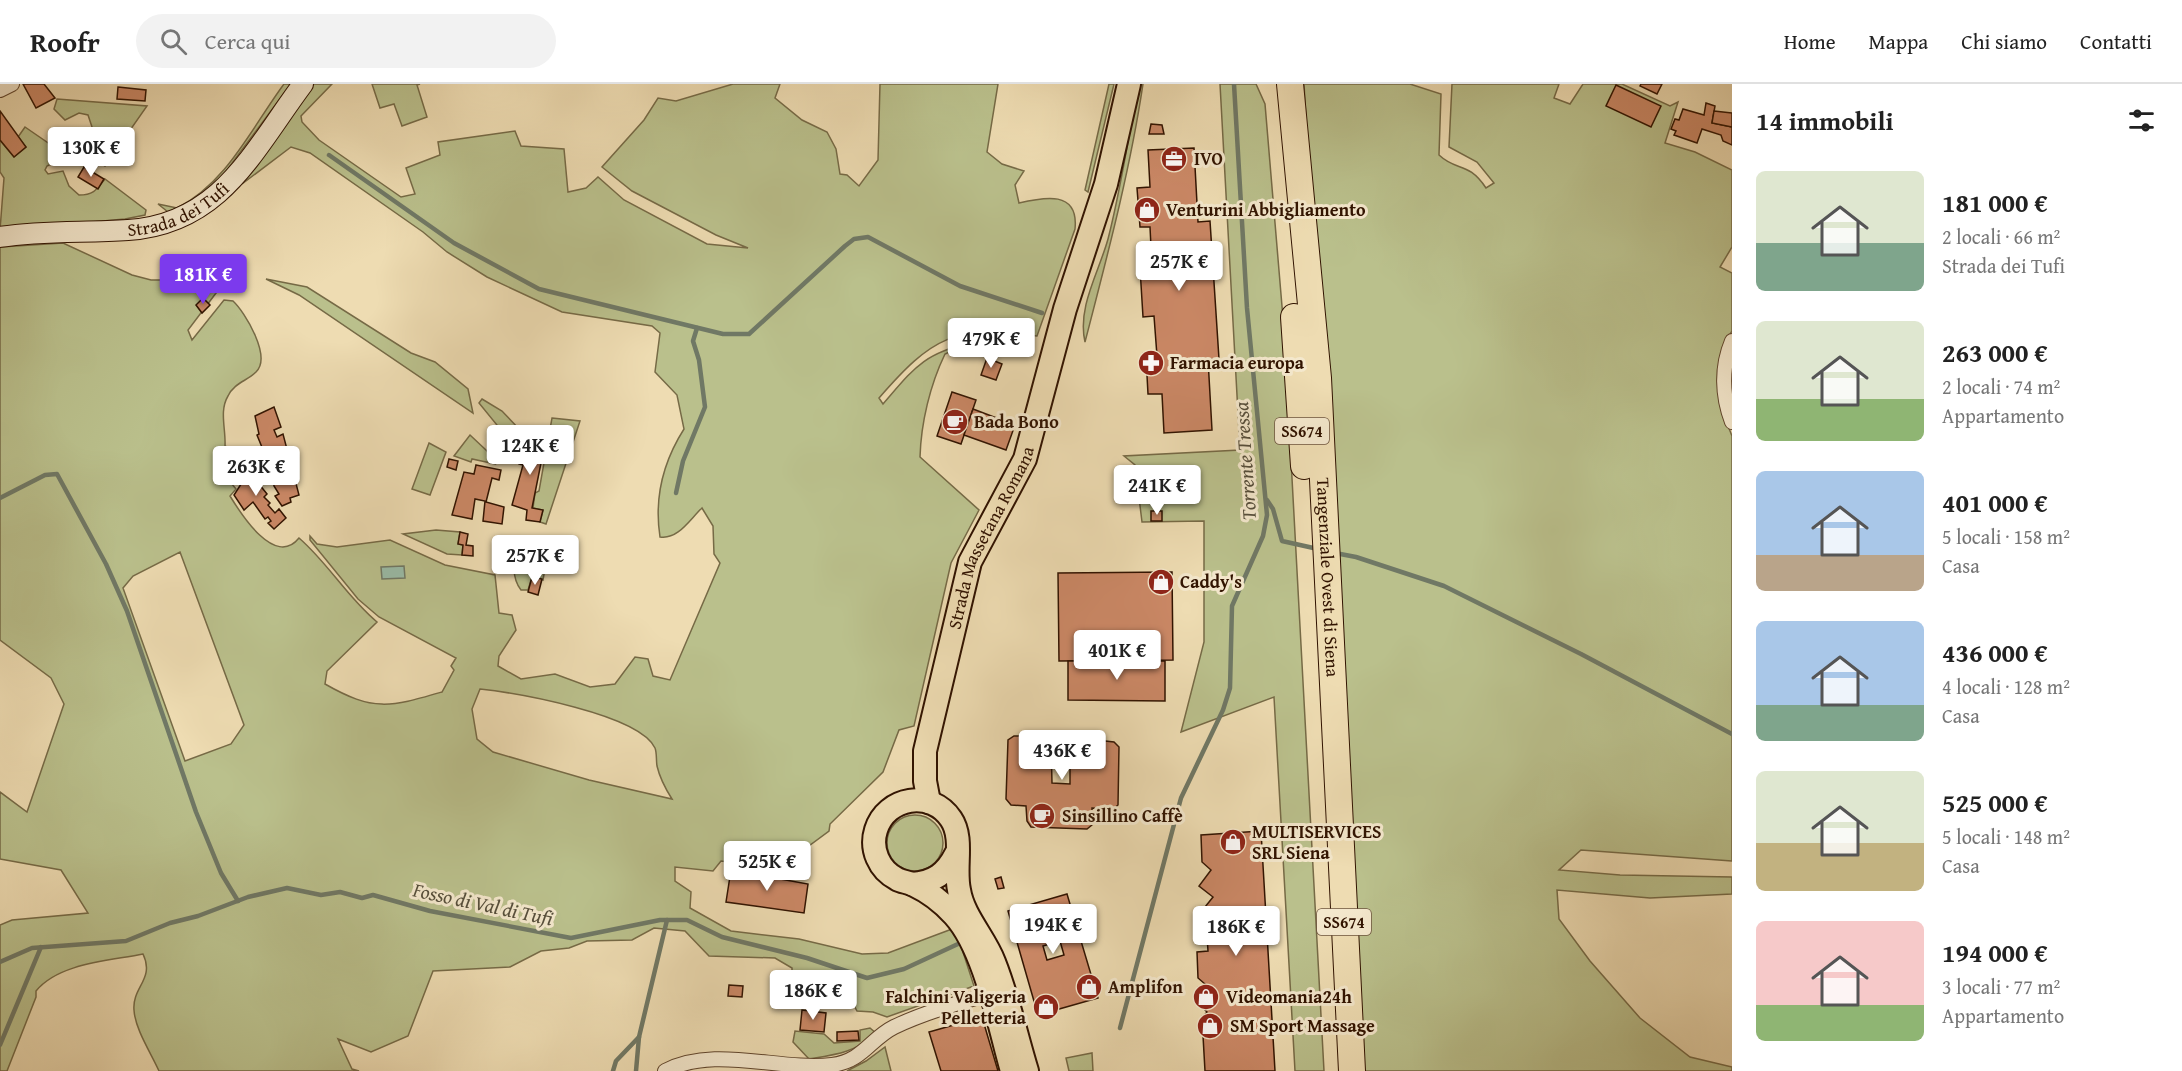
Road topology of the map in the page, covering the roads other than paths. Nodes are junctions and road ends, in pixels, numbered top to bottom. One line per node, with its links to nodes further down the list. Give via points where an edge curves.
1 (12, 84): 6 (street)
2 (303, 84): 8 (street, Strada dei Tufi, via 228,185 192,214 141,229)
3 (1128, 84): 11 (main road, Strada Massetana Romana, via 1103,195 1065,309 1025,459 970,562)
4 (1290, 84): 7 (highway, Tangenziale Ovest di Siena / SS674)
5 (1295, 84): 7 (highway)
6 (0, 90)
7 (1279, 100): 20 (highway, Tangenziale Ovest di Siena / SS674, via 1300,379); 21 (highway, Tangenziale Ovest di Siena / SS674, via 1318,378)
8 (0, 237)
9 (1732, 341): 10 (street, via 1724,389)
10 (1732, 422)
11 (925, 752): 12 (main road, Strada Massetana Romana); 13 (main road, Strada Massetana Romana)
12 (929, 802): 13 (main road, via 908,800); 14 (main road, via 951,819 958,840)
13 (897, 804): 15 (main road, Strada Massetana Romana, via 878,822 874,849 887,873)
14 (956, 854): 15 (main road, via 939,877); 19 (main road, via 961,900 994,962)
15 (912, 884): 16 (main road, Strada Massetana Romana, via 943,905 962,926 974,948)
16 (989, 994): 17 (street, via 894,1027 860,1055 833,1064 717,1060 682,1062); 18 (main road, Strada Massetana Romana)
17 (665, 1071)
18 (1012, 1071)
19 (1027, 1071)
20 (1334, 1071)
21 (1352, 1071)

